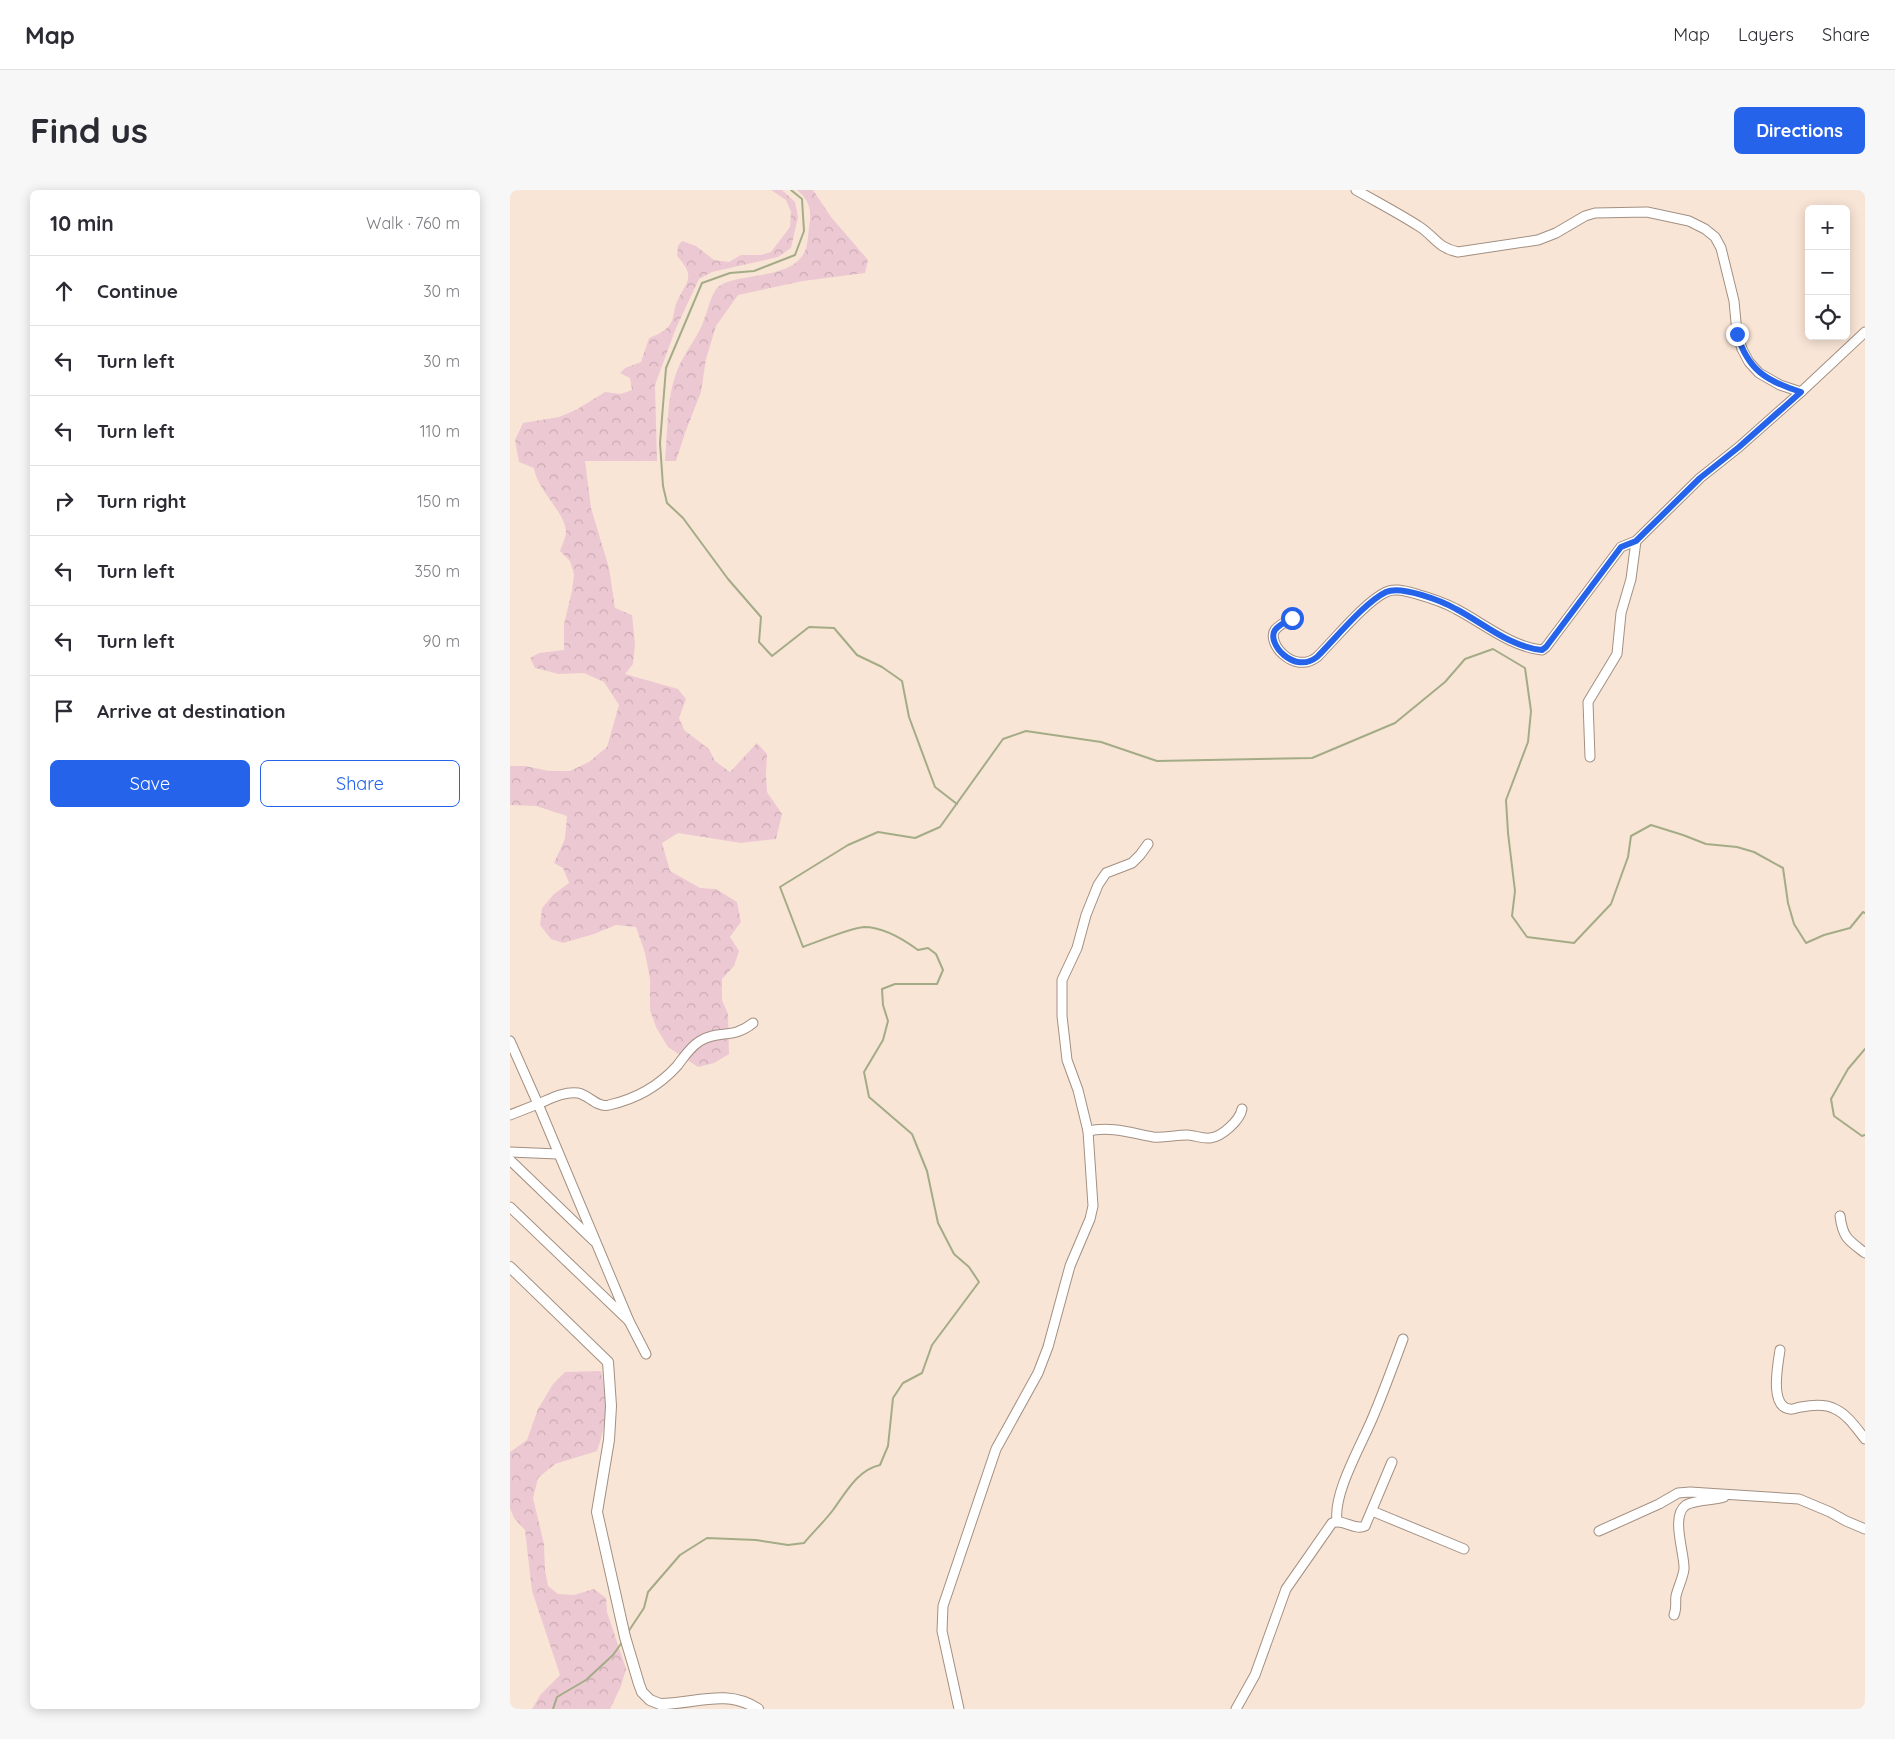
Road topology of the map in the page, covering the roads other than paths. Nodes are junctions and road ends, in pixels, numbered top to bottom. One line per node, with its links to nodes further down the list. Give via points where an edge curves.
1 (1356, 190): 3 (street, via 1421,227 1438,244 1458,252 1538,240 1595,213 1647,212 1689,221 1715,237 1721,248 1734,301 1737,334 1749,362 1759,373)
2 (1865, 332): 3 (street)
3 (1801, 392): 4 (street, via 1700,478)
4 (1636, 541): 5 (street, via 1621,547 1542,650 1500,635 1434,600 1392,589 1372,601 1317,657 1301,663 1282,654 1275,641 1276,629); 6 (street, via 1630,584 1621,613 1617,654 1588,702)
5 (1292, 618)
6 (1590, 756)
7 (1148, 844): 13 (street, via 1132,863 1106,873 1098,885 1077,948 1062,980 1067,1060)
8 (753, 1023): 10 (street, via 739,1033 714,1035 701,1040 671,1073 651,1090 636,1097 604,1106 572,1093)
9 (510, 1041): 10 (street)
10 (538, 1104): 12 (street); 15 (street)
11 (1242, 1109): 13 (street, via 1236,1122 1211,1138 1186,1135 1159,1137 1107,1129)
12 (510, 1115)
13 (1088, 1131): 37 (street, via 1093,1206 1090,1219 1070,1266 1038,1372 996,1449 943,1606 942,1631)
14 (510, 1152): 15 (street)
15 (558, 1154): 19 (street)
16 (510, 1160): 19 (street)
17 (510, 1206): 22 (street)
18 (1840, 1216): 20 (street, via 1847,1240)
19 (598, 1245): 22 (street)
20 (1865, 1253)
21 (510, 1267): 35 (street, via 608,1362 609,1440 597,1512 639,1684 642,1692)
22 (629, 1321): 25 (street)
23 (1403, 1339): 30 (street, via 1349,1470 1337,1506)
24 (1780, 1350): 26 (street, via 1777,1398 1784,1407 1790,1410 1823,1405 1836,1409)
25 (646, 1354)
26 (1865, 1439)
27 (1392, 1462): 29 (street)
28 (1730, 1495): 31 (street, via 1799,1499); 32 (street, via 1678,1493); 34 (street, via 1691,1504 1682,1511 1679,1544 1684,1569)
29 (1372, 1511): 30 (street, via 1362,1528); 33 (street)
30 (1337, 1521): 38 (street, via 1286,1589 1255,1675)
31 (1865, 1529)
32 (1599, 1531)
33 (1464, 1549)
34 (1674, 1615)
35 (659, 1707): 36 (street, via 727,1697)
36 (758, 1709)
37 (960, 1709)
38 (1236, 1709)

